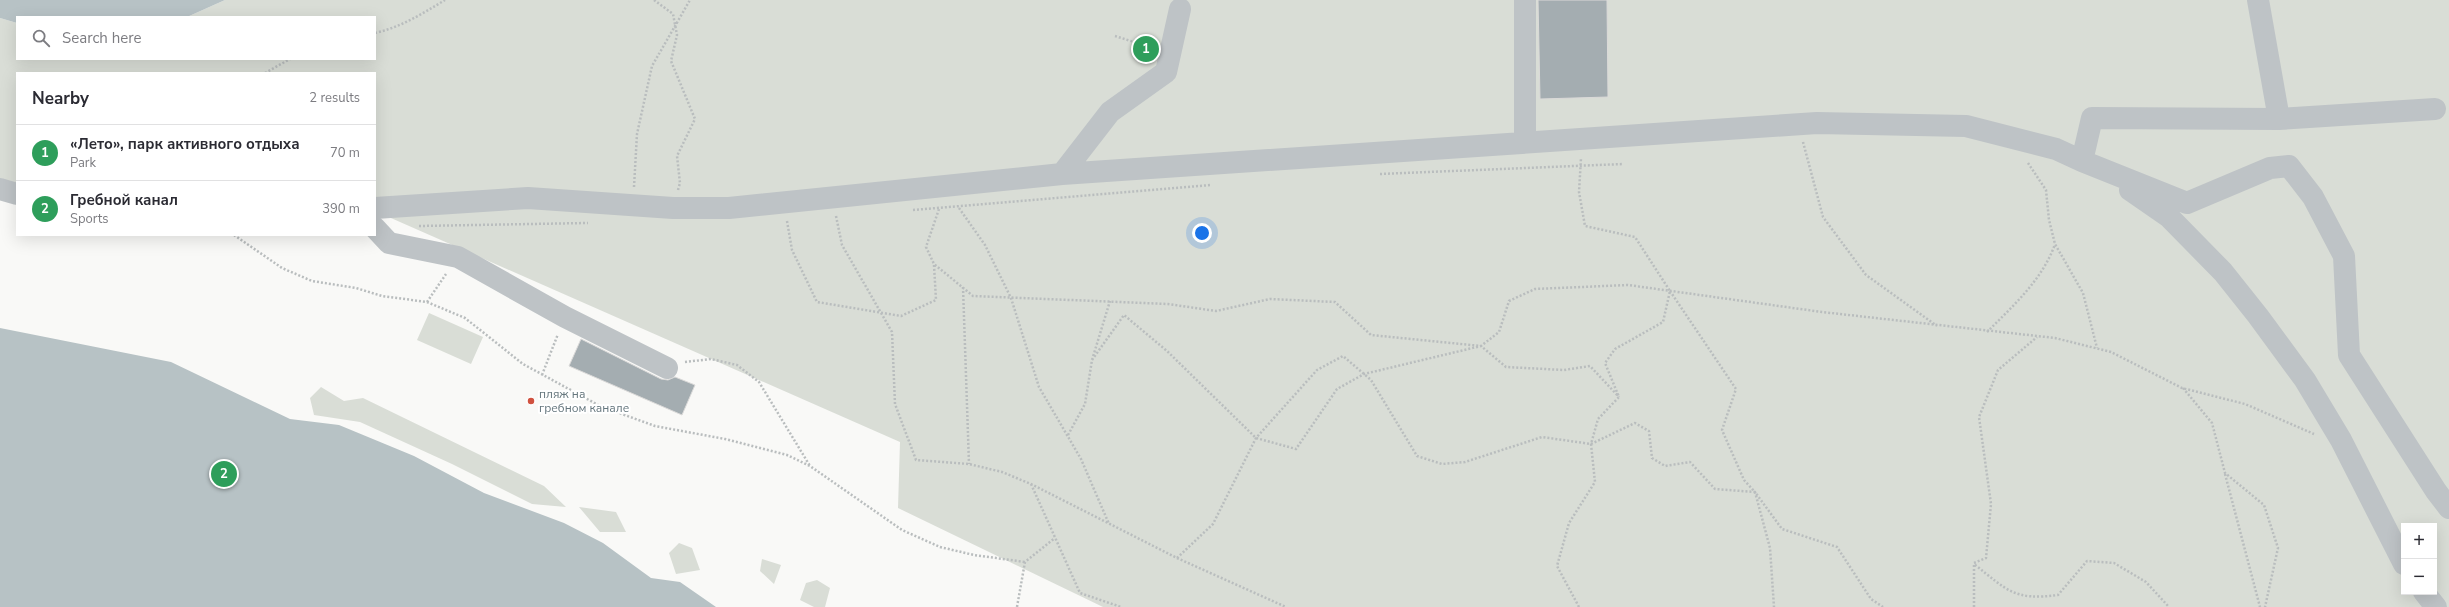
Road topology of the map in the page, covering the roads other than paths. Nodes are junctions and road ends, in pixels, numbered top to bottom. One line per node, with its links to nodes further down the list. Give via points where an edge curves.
1 (1525, 0): 6 (street)
2 (2258, 0): 5 (street)
3 (1180, 9): 8 (street, via 1166,72 1110,112)
4 (2435, 109): 5 (street)
5 (2279, 119): 7 (street, via 2092,118)
6 (1525, 141): 7 (street, via 1582,140 1817,123 1966,126 2056,149); 8 (street)
7 (2082, 161): 14 (street, via 2187,203 2270,168 2289,166 2313,198 2344,256 2349,355); 15 (street, via 2169,217 2223,272 2305,380 2340,440)
8 (1062, 174): 11 (street, via 729,208 673,208 528,198)
9 (0, 189): 10 (street)
10 (16, 194)
11 (376, 208)
12 (376, 229): 13 (street, via 389,243 458,257 565,317)
13 (667, 368)
14 (2449, 508)
15 (2401, 559)
16 (2426, 595): 17 (street)
17 (2436, 607)

